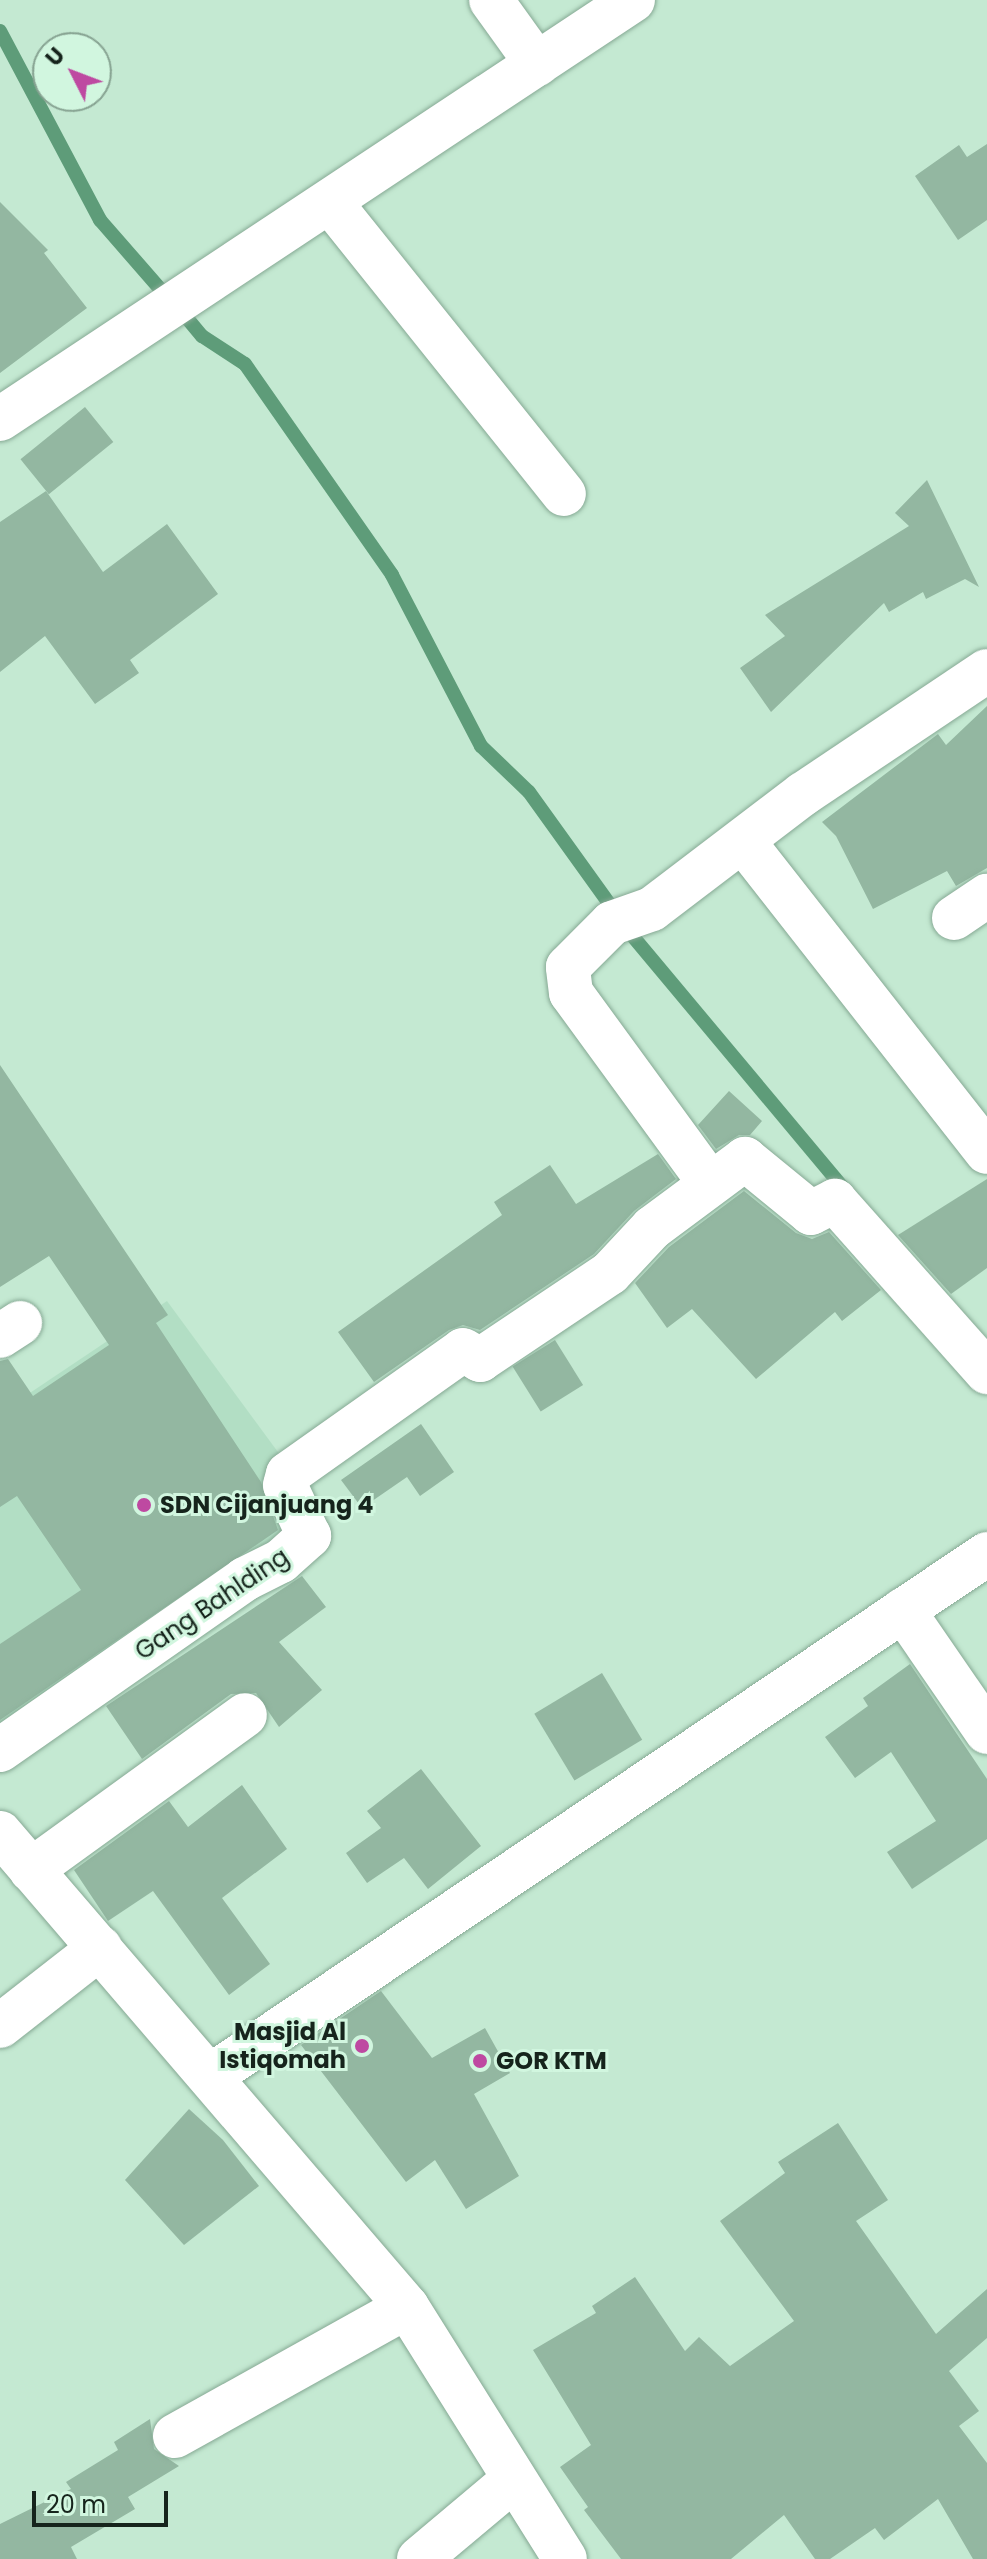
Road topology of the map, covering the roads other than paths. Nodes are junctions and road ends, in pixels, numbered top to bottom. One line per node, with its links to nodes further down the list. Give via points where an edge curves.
1 (491, 0): 3 (street)
2 (633, 0): 3 (street)
3 (537, 64): 4 (street)
4 (330, 202): 5 (street); 6 (street)
5 (0, 419)
6 (564, 494)
7 (987, 671): 8 (street, via 803,794)
8 (743, 841): 9 (street); 10 (street, via 652,909 612,923 568,967 571,993)
9 (987, 1152)
10 (709, 1182): 11 (street, via 745,1159 811,1213 835,1201); 16 (street, Gang Bahlding, via 652,1228 610,1273 480,1360 463,1350 288,1474 285,1485 309,1536 281,1561 245,1579)
11 (987, 1372)
12 (987, 1554): 13 (street)
13 (903, 1610): 15 (street); 21 (street)
14 (245, 1715): 18 (street)
15 (987, 1732)
16 (0, 1750)
17 (0, 1833): 18 (street)
18 (31, 1870): 19 (street)
19 (100, 1948): 20 (street); 21 (street)
20 (0, 2026)
21 (212, 2075): 22 (street)
22 (407, 2307): 23 (street); 24 (street)
23 (175, 2436)
24 (513, 2480): 25 (street); 26 (street)
25 (419, 2559)
26 (565, 2559)

